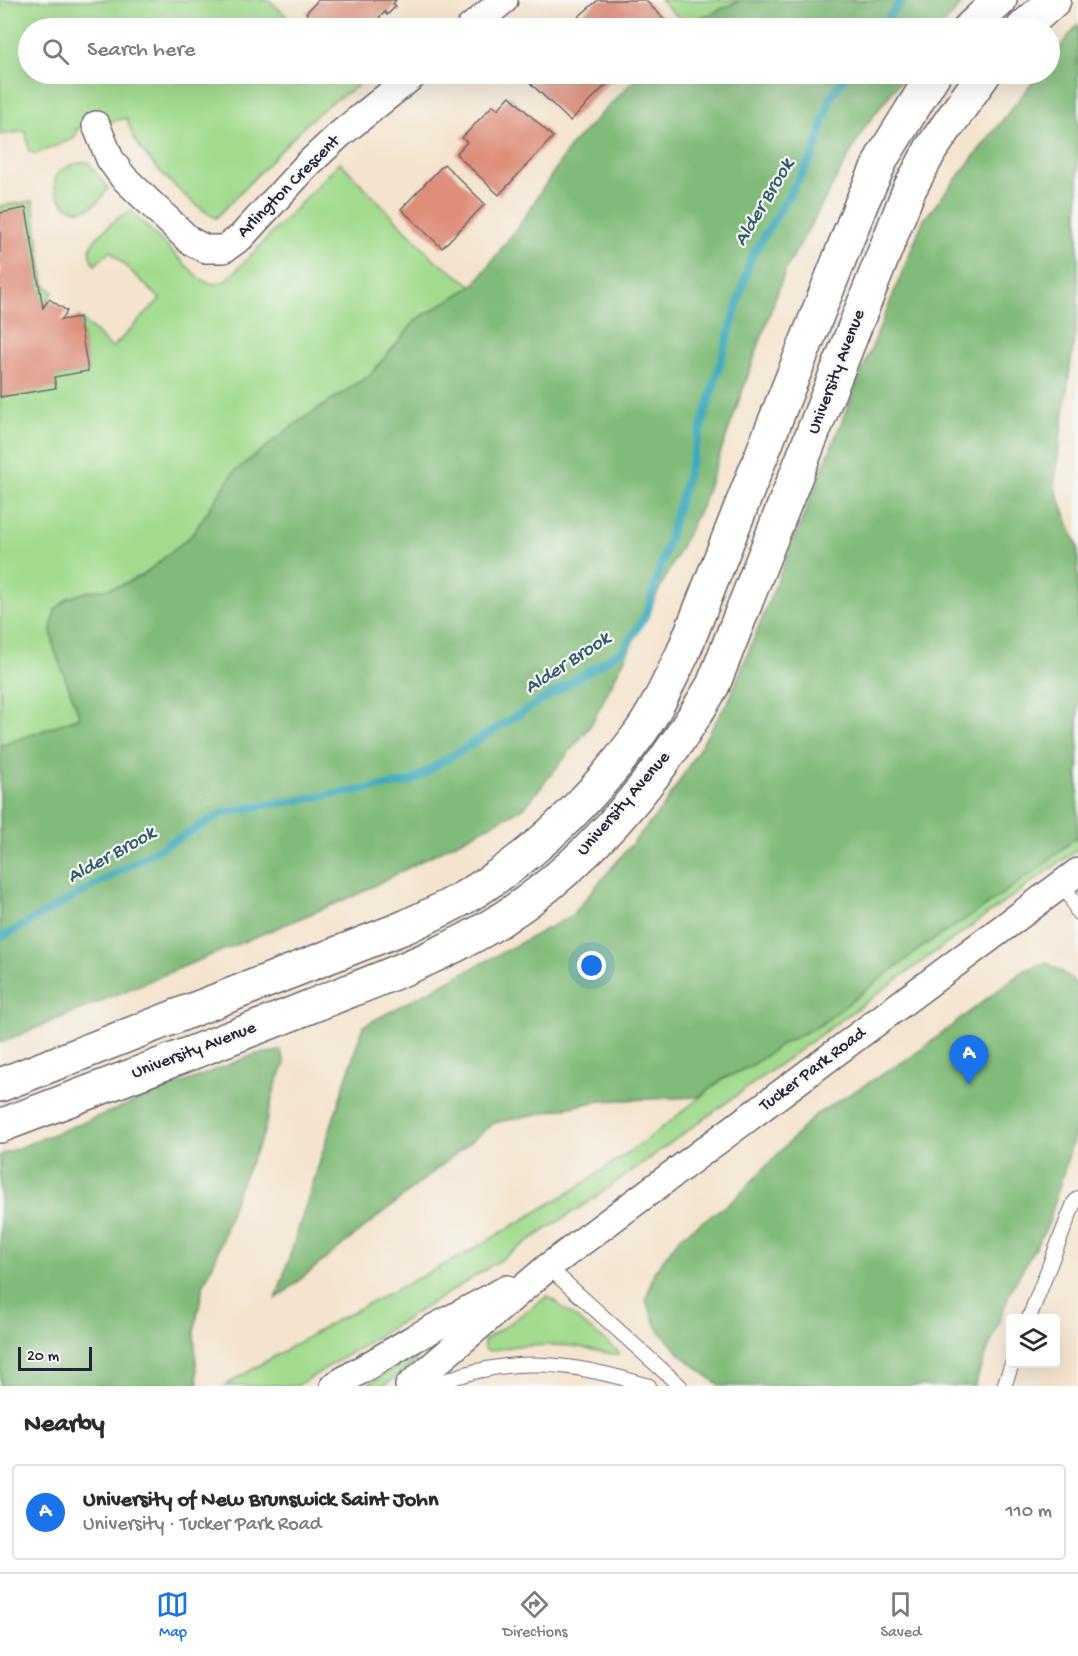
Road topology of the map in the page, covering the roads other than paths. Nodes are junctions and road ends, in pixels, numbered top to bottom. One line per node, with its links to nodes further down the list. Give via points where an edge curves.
1 (504, 0): 4 (street)
2 (1000, 0): 5 (main road)
3 (1054, 0): 6 (main road)
4 (483, 18)
5 (981, 18)
6 (1034, 18)
7 (403, 84): 10 (street, Arlington Crescent, via 339,135 224,249 206,249 189,241 123,177 110,159)
8 (928, 84): 13 (main road, University Avenue, via 883,156 862,202 684,653 637,737 568,817 487,884 450,906)
9 (977, 84): 14 (main road, University Avenue, via 909,190 713,685 657,772 622,812 546,886 499,921 448,948 194,1053)
10 (96, 125)
11 (1071, 877): 12 (lane); 16 (street, Tucker Park Road)
12 (1078, 913)
13 (0, 1085)
14 (0, 1126)
15 (1078, 1198): 17 (lane)
16 (548, 1267): 19 (street, Tucker Park Road); 20 (street, Tucker Park Road); 23 (lane)
17 (1031, 1314)
18 (1011, 1368): 24 (lane)
19 (334, 1386)
20 (409, 1386)
21 (432, 1386): 22 (lane, via 484,1368 522,1365 561,1365)
22 (649, 1386)
23 (680, 1386)
24 (1004, 1386)

